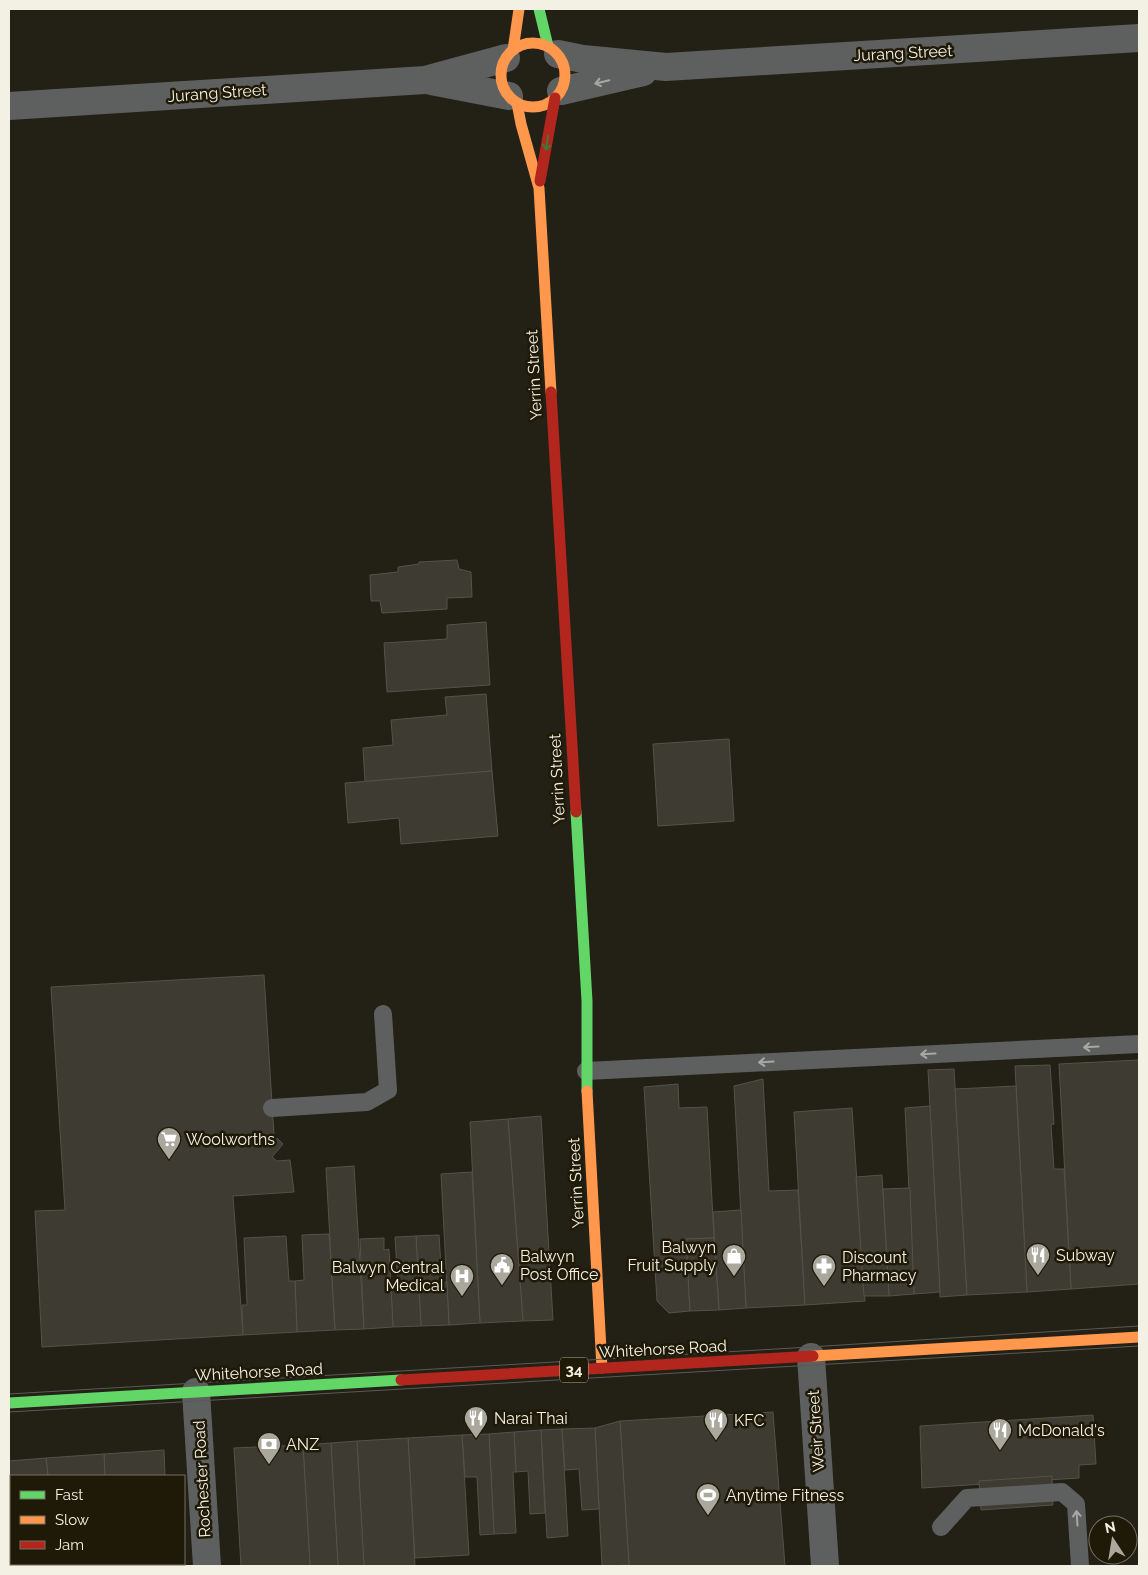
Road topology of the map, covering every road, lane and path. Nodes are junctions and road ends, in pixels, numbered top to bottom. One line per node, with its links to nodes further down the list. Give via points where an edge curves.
1 (519, 9): 5 (street)
2 (539, 9): 4 (street)
3 (1139, 38): 6 (street, Jurang Street)
4 (553, 50): 5 (street, via 539,43 530,43 521,45); 6 (street, Jurang Street, via 583,59); 8 (street, via 563,62 565,72 565,82)
5 (510, 54): 7 (street, Jurang Street); 9 (street, via 502,67 501,77 503,87)
6 (666, 67): 8 (street, Jurang Street, one-way to 8)
7 (425, 80): 9 (street, Jurang Street); 10 (street, Jurang Street)
8 (558, 94): 9 (street, via 547,104 536,107); 11 (street, Yerrin Street, one-way to 11)
9 (513, 99): 11 (street, Yerrin Street)
10 (9, 106)
11 (539, 188): 14 (street, Yerrin Street, via 587,1001)
12 (383, 1014): 15 (lane, via 388,1090 366,1102)
13 (1139, 1044): 14 (lane, one-way to 14)
14 (586, 1071): 19 (street, Yerrin Street)
15 (272, 1108)
16 (1139, 1337): 17 (lane); 18 (street, Whitehorse Road / 34)
17 (1139, 1342)
18 (811, 1356): 19 (street, Whitehorse Road / 34); 24 (street, Weir Street)
19 (602, 1368): 20 (street, Whitehorse Road / 34)
20 (196, 1392): 21 (street, Whitehorse Road / 34); 23 (street, Rochester Road)
21 (9, 1403)
22 (941, 1527): 25 (lane, one-way to 22, via 1076,1504 1062,1492 968,1498)
23 (207, 1566)
24 (825, 1566)
25 (1080, 1566)

